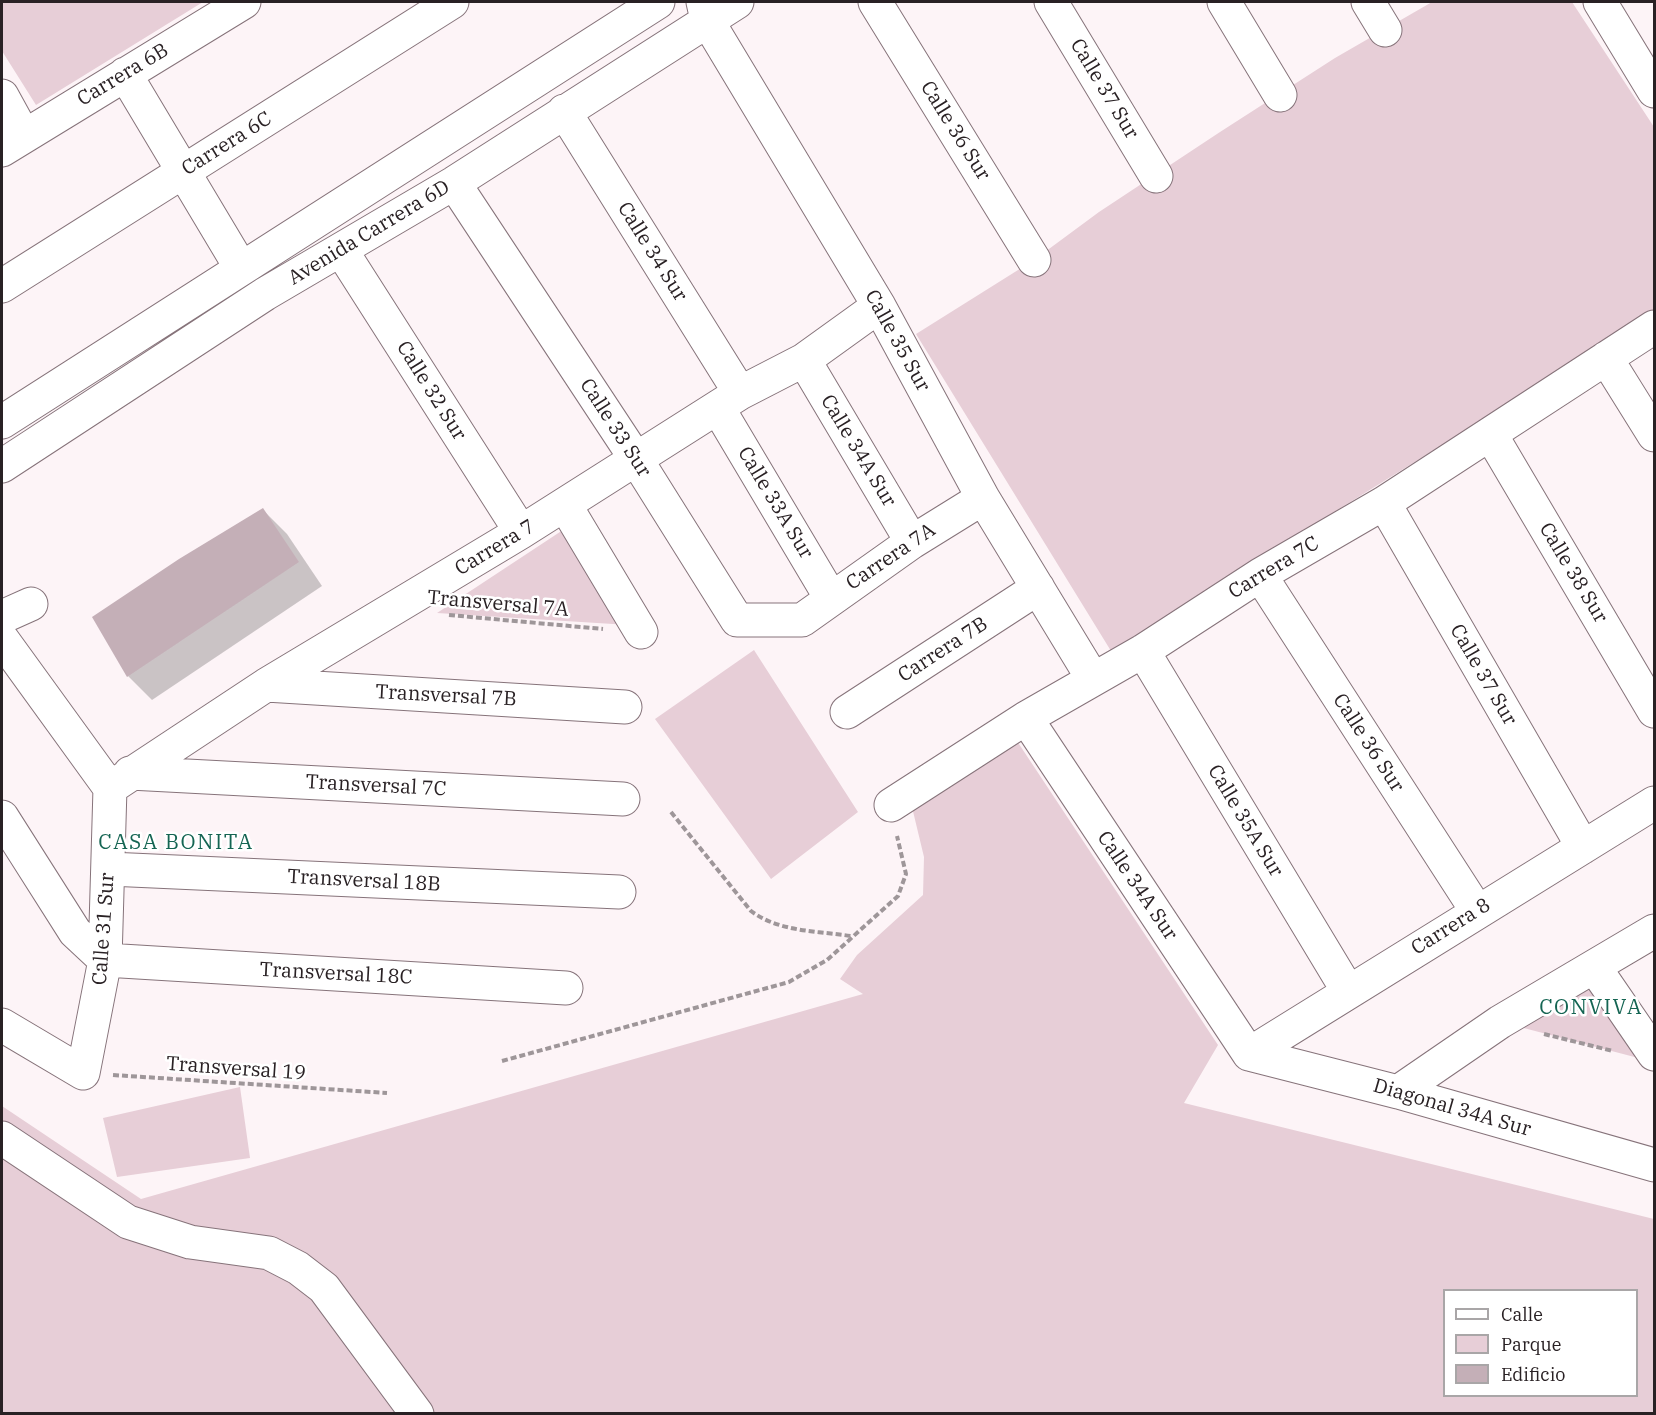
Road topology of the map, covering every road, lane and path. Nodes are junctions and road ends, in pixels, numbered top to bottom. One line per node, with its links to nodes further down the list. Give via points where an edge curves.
1 (244, 2): 12 (street, Carrera 6B)
2 (452, 2): 18 (street, Carrera 6C)
3 (658, 2): 23 (street, Avenida Carrera 6D)
4 (737, 2): 10 (street, Avenida Carrera 6D)
5 (875, 2): 22 (street, Calle 36 Sur)
6 (1051, 2): 19 (street, Calle 37 Sur)
7 (1224, 2): 14 (street)
8 (1368, 2): 11 (street)
9 (1600, 2): 13 (street)
10 (705, 11): 16 (street, Avenida Carrera 6D); 25 (street, Calle 35 Sur)
11 (1385, 30)
12 (125, 74): 17 (street, Carrera 6B); 18 (street)
13 (1654, 91)
14 (1280, 95)
15 (2, 96): 17 (street)
16 (564, 111): 20 (street, Avenida Carrera 6D); 29 (street, Calle 34 Sur)
17 (13, 143)
18 (183, 171): 23 (street); 24 (street, Carrera 6C)
19 (1156, 176)
20 (454, 183): 21 (street, Avenida Carrera 6D); 33 (street, Calle 33 Sur)
21 (341, 250): 34 (street, Avenida Carrera 6D, via 265,294); 38 (street, Calle 32 Sur)
22 (1034, 260)
23 (241, 267): 30 (street, Avenida Carrera 6D)
24 (2, 286)
25 (879, 306): 28 (street, Carrera 7); 35 (street, Calle 35 Sur)
26 (1654, 327): 27 (street, Carrera 7C)
27 (1606, 358): 31 (street, Carrera 7C); 32 (street)
28 (804, 360): 29 (street, Carrera 7); 39 (street, Calle 34A Sur)
29 (729, 400): 33 (street, Carrera 7); 42 (street, Calle 33A Sur)
30 (2, 422)
31 (1491, 435): 36 (street, Carrera 7C); 53 (street, Calle 38 Sur)
32 (1654, 435)
33 (636, 459): 37 (street, Carrera 7); 46 (street, Calle 33 Sur, via 737,620)
34 (2, 466)
35 (983, 498): 39 (street, Carrera 7A); 41 (street, Calle 35 Sur)
36 (1384, 503): 40 (street, Carrera 7C); 62 (street, Calle 37 Sur)
37 (565, 505): 38 (street, Carrera 7); 47 (street)
38 (521, 532): 51 (street, Carrera 7)
39 (912, 542): 42 (street, Carrera 7A)
40 (1260, 575): 49 (street, Carrera 7C); 65 (street, Calle 36 Sur)
41 (1038, 588): 50 (street, Calle 35 Sur); 54 (street, Carrera 7B)
42 (831, 598): 46 (street, Carrera 7A)
43 (31, 604): 45 (street)
44 (448, 614): 47 (path, Transversal 7A)
45 (2, 617)
46 (802, 620)
47 (641, 633)
48 (2, 639): 56 (street)
49 (1143, 651): 50 (street, Carrera 7C); 71 (street, Calle 35A Sur)
50 (1093, 679): 55 (street, Carrera 7C)
51 (266, 685): 52 (street, Transversal 7B); 56 (street, Carrera 7)
52 (626, 707)
53 (1654, 711)
54 (847, 712)
55 (1026, 718): 59 (street, Carrera 7C); 74 (street, Calle 34A Sur)
56 (120, 781): 57 (street, Transversal 7C); 63 (street, Calle 31 Sur)
57 (623, 799)
58 (1654, 803): 62 (street, Carrera 8)
59 (891, 805): 67 (path, via 906,873 898,896)
60 (671, 812): 67 (path, via 751,911 765,921)
61 (2, 817): 68 (street, via 75,932)
62 (1583, 847): 65 (street, Carrera 8)
63 (109, 869): 64 (street, Transversal 18B); 68 (street, Calle 31 Sur)
64 (619, 892)
65 (1477, 911): 71 (street, Carrera 8)
66 (1654, 931): 69 (street)
67 (852, 936): 76 (path, via 826,960 789,982)
68 (105, 960): 70 (street, Transversal 18C); 77 (street, Calle 31 Sur)
69 (1595, 968): 72 (street); 75 (street)
70 (566, 988)
71 (1348, 991): 74 (street, Carrera 8)
72 (1500, 1022): 75 (path); 78 (street)
73 (2, 1025): 77 (street)
74 (1249, 1054): 78 (street, Diagonal 34A Sur)
75 (1639, 1054)
76 (502, 1061)
77 (82, 1073): 79 (path, Transversal 19)
78 (1398, 1092): 81 (street, Diagonal 34A Sur)
79 (387, 1093)
80 (2, 1138): 82 (street, via 128,1222 190,1242 269,1253 298,1268 324,1288)
81 (1654, 1165)
82 (417, 1413)

